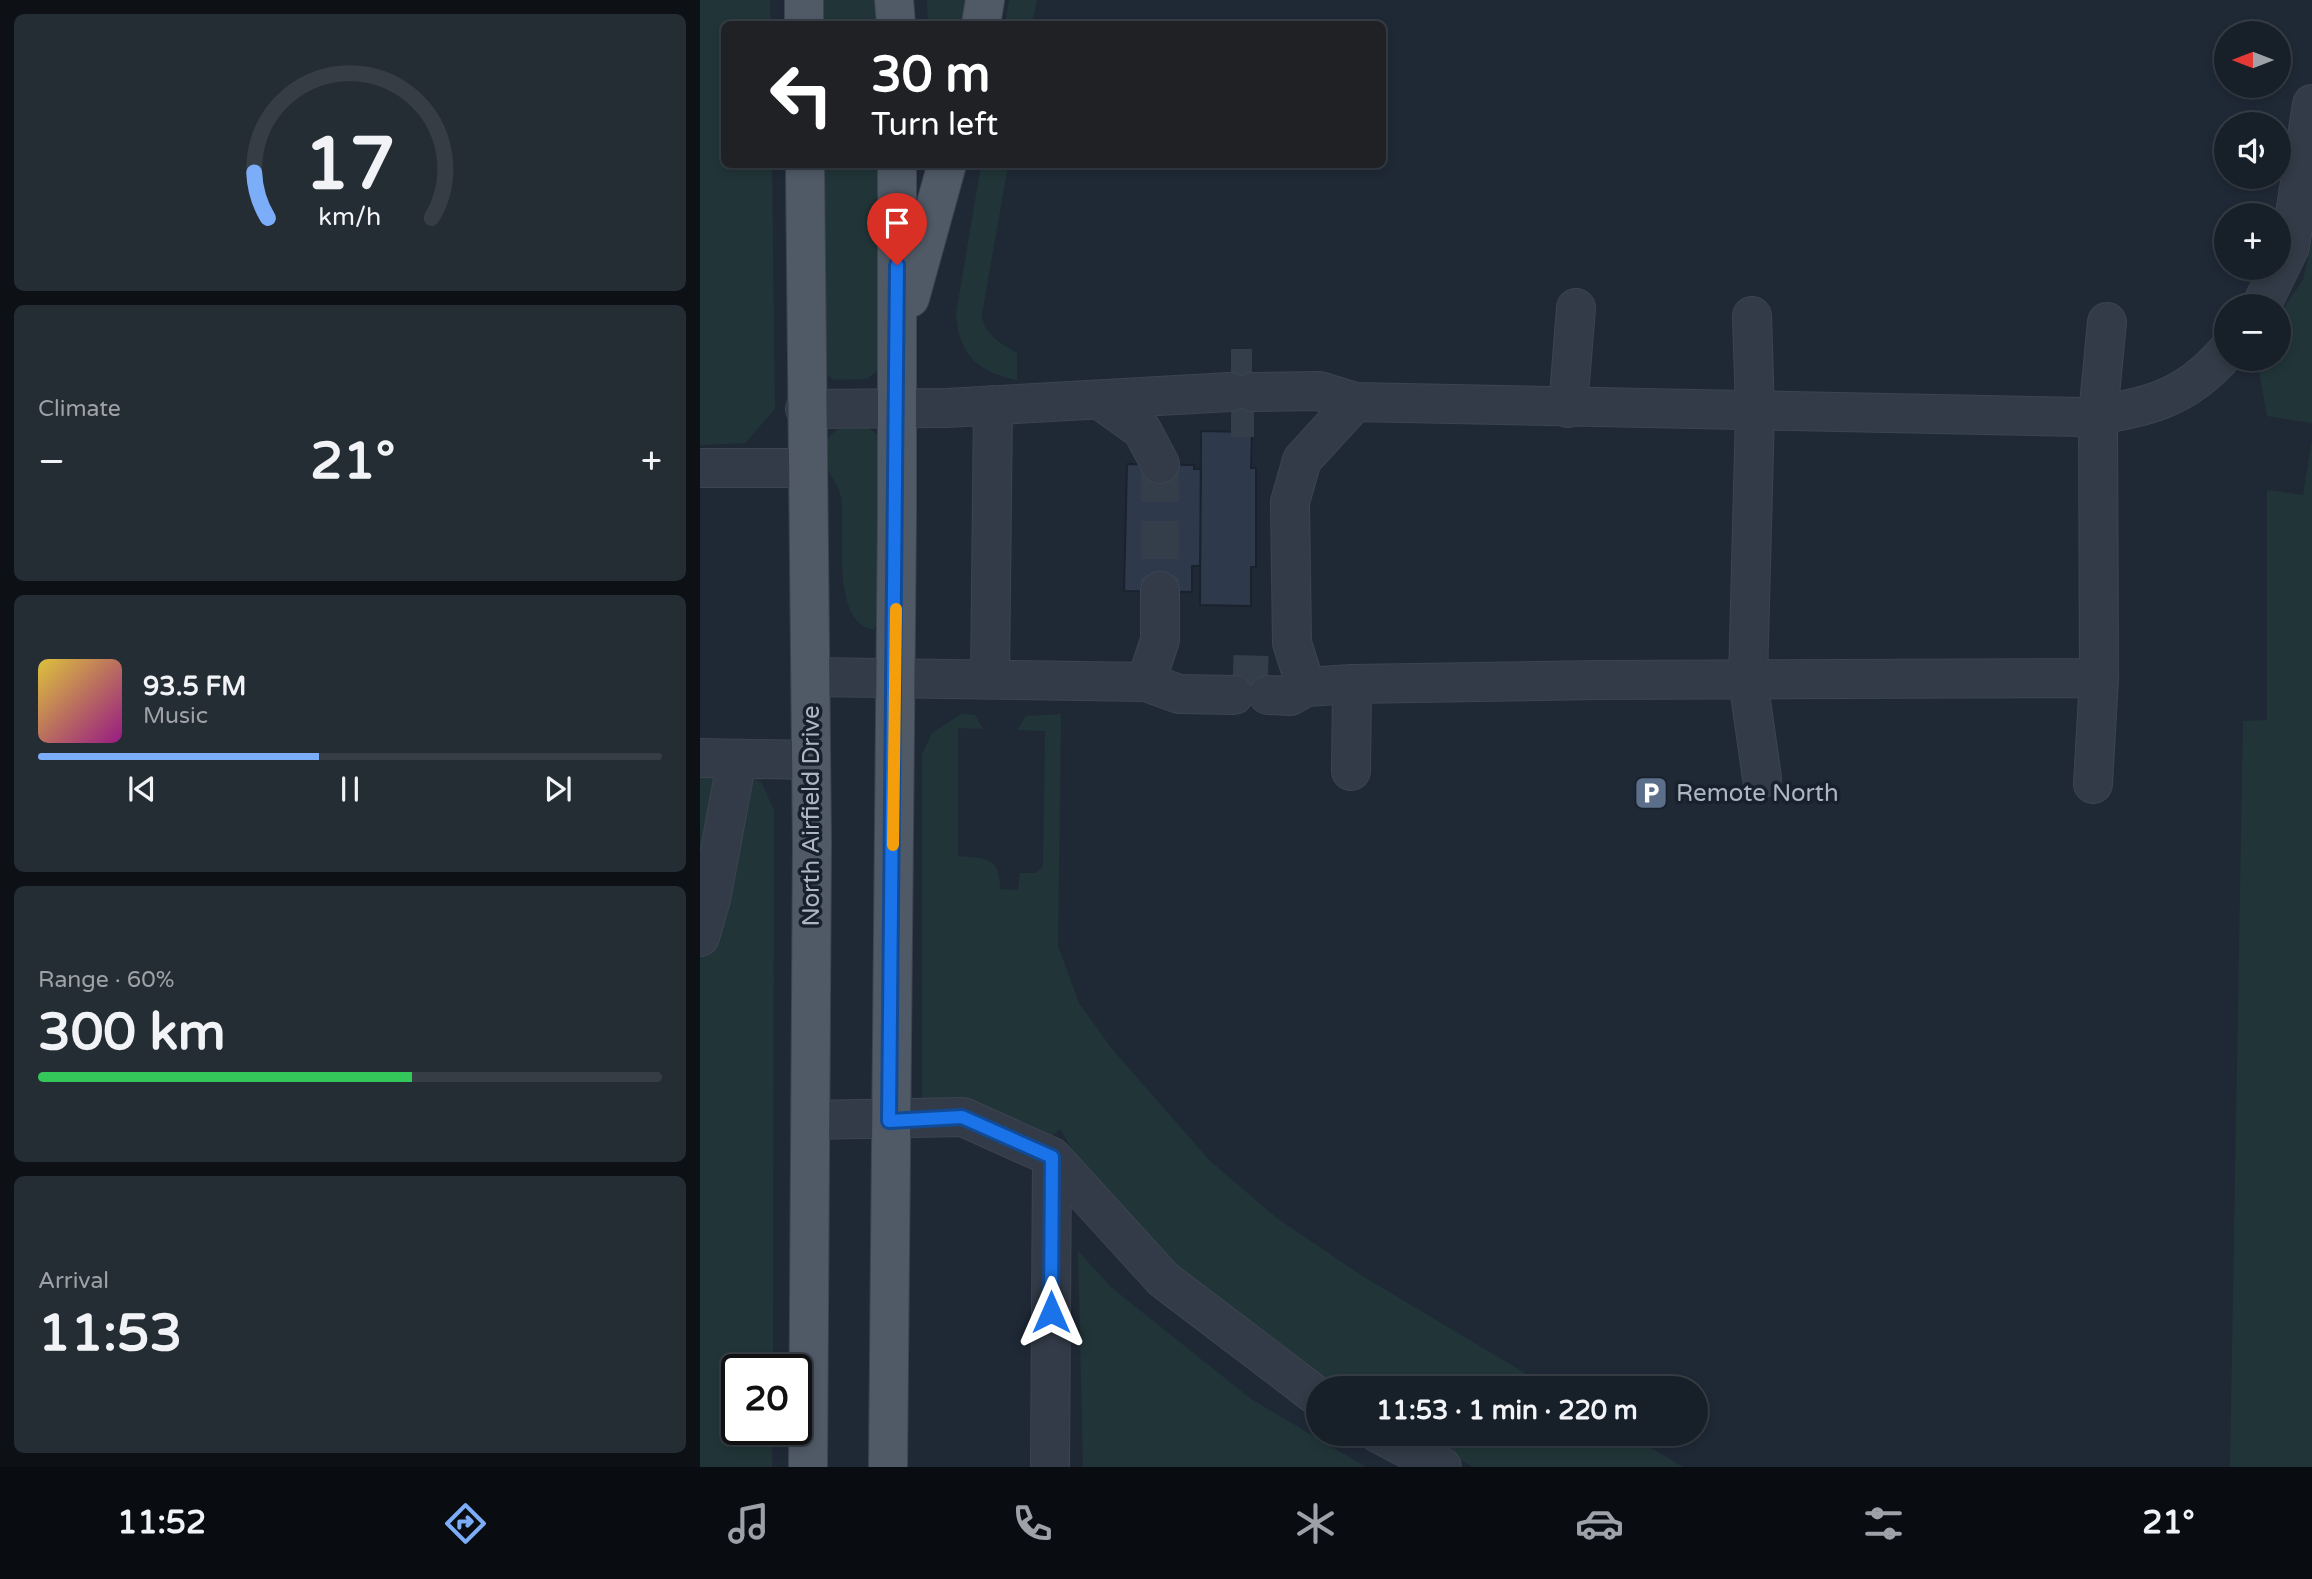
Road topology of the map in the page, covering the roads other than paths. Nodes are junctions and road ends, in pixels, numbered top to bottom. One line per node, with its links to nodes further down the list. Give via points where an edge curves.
1 (804, 0): 4 (main road)
2 (894, 0): 5 (main road)
3 (985, 0): 6 (main road)
4 (804, 21)
5 (895, 21)
6 (982, 21)
7 (2312, 104): 11 (lane, via 2290,247)
8 (804, 168): 21 (main road, North Airfield Drive)
9 (897, 168): 15 (main road)
10 (946, 168): 15 (main road)
11 (2267, 294)
12 (1576, 308): 20 (lane)
13 (1752, 316): 23 (lane)
14 (2106, 322): 24 (lane)
15 (898, 340): 22 (main road)
16 (2214, 367): 24 (lane, via 2149,407)
17 (1100, 400): 18 (lane, via 1189,392 1217,418 1242,393 1319,391); 19 (lane); 25 (lane, via 1142,430)
18 (1355, 402): 20 (lane); 36 (lane, via 1302,460 1290,502 1292,643)
19 (993, 405): 22 (lane); 32 (lane)
20 (1568, 408): 23 (lane)
21 (805, 409): 22 (lane); 27 (main road, North Airfield Drive)
22 (898, 410): 30 (main road)
23 (1755, 411): 24 (lane); 33 (lane)
24 (2098, 415): 31 (lane)
25 (1160, 464)
26 (702, 468): 27 (lane)
27 (806, 468): 29 (main road, North Airfield Drive)
28 (1160, 591): 34 (lane, via 1160,640)
29 (810, 677): 30 (lane); 38 (main road, North Airfield Drive)
30 (895, 677): 32 (lane); 44 (main road)
31 (2099, 678): 33 (lane); 41 (lane)
32 (990, 680): 34 (lane)
33 (1748, 680): 35 (lane); 40 (lane)
34 (1146, 682): 36 (lane, via 1181,674 1290,696)
35 (1352, 684): 36 (lane); 39 (lane)
36 (1307, 687)
37 (719, 759): 38 (lane); 42 (lane, via 711,899)
38 (811, 760): 43 (main road, North Airfield Drive)
39 (1351, 771)
40 (1762, 778)
41 (2093, 784)
42 (700, 937)
43 (810, 1120): 44 (lane); 48 (main road, North Airfield Drive)
44 (889, 1121): 45 (lane, via 962,1117); 49 (main road)
45 (1052, 1157): 46 (lane, via 1163,1279); 50 (lane)
46 (1306, 1388)
47 (1402, 1446): 51 (lane)
48 (808, 1467)
49 (888, 1467)
50 (1050, 1467)
51 (1442, 1467)

